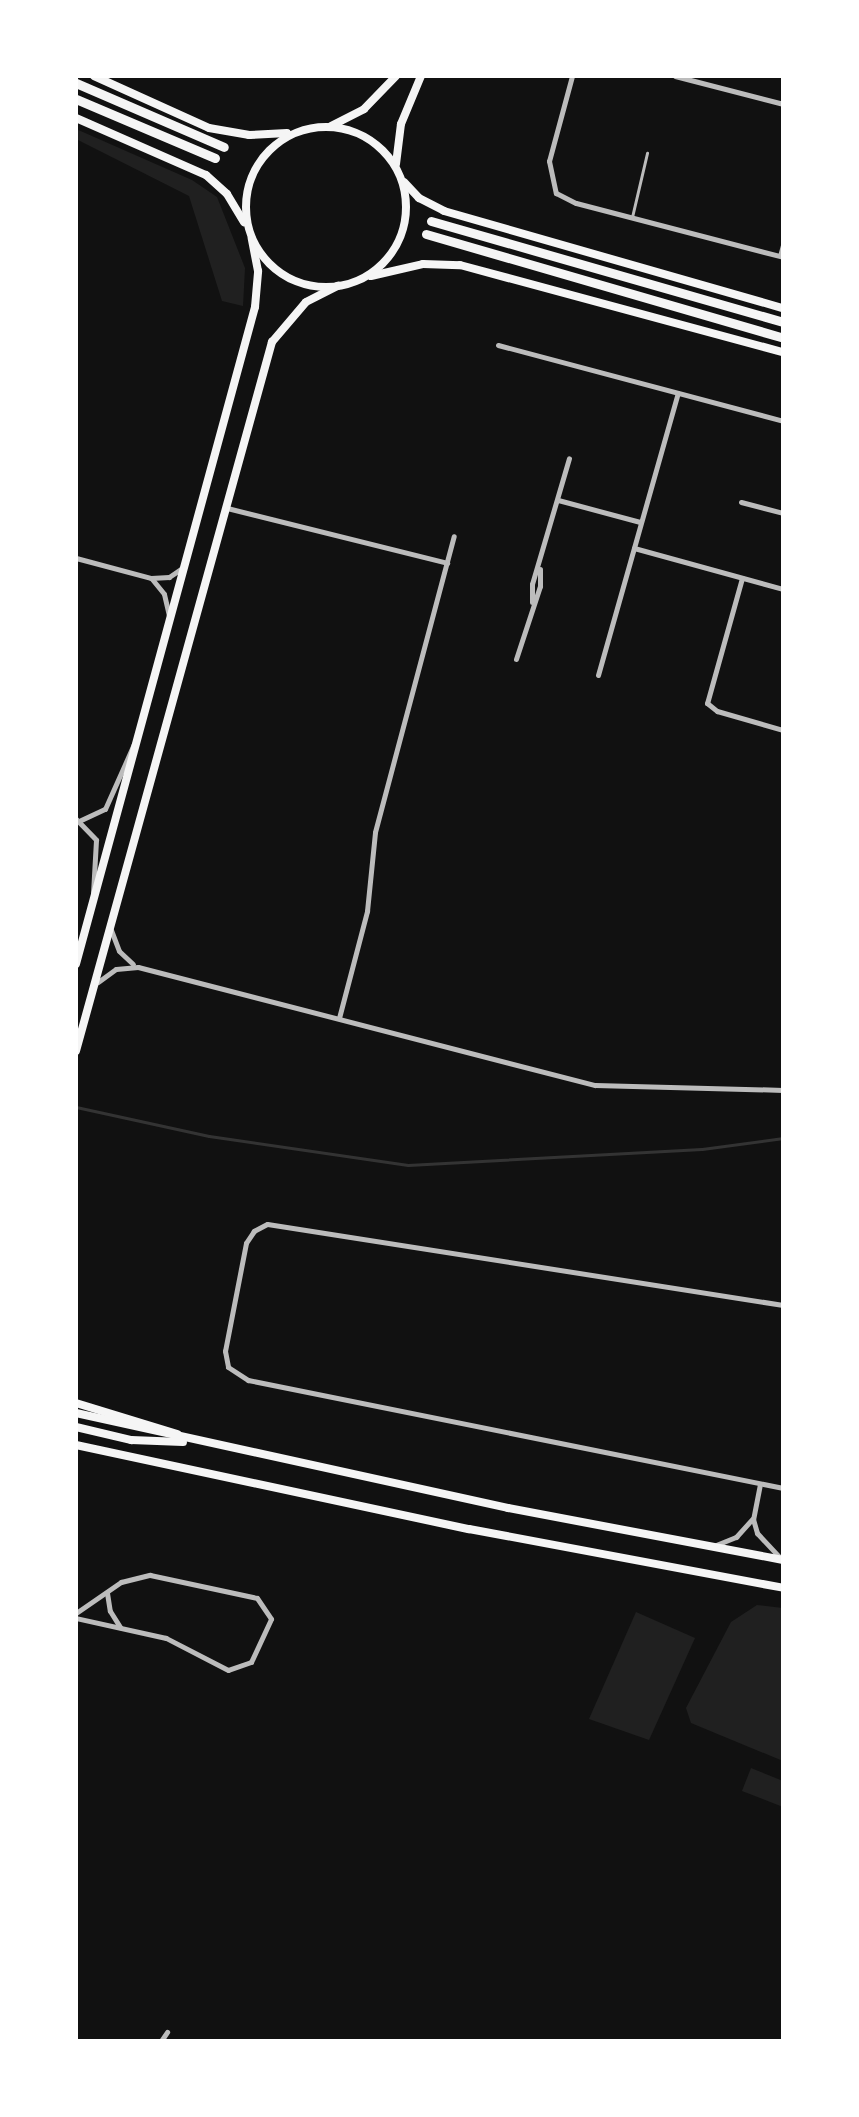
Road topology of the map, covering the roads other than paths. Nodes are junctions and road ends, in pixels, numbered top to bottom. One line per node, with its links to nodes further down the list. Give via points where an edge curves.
1 (94, 76): 11 (main road, via 209,128 249,135)
2 (396, 76): 10 (main road, via 364,109)
3 (421, 76): 15 (main road, via 397,139)
4 (572, 76): 16 (street, via 549,161 550,184 565,200)
5 (675, 76): 8 (street)
6 (76, 83): 12 (highway)
7 (76, 99): 14 (highway)
8 (783, 104)
9 (76, 118): 19 (main road, via 206,175 227,194)
10 (330, 126): 11 (main road); 15 (main road, via 369,139)
11 (296, 132): 19 (main road, via 272,146 251,176 245,204)
12 (224, 147)
13 (647, 153): 16 (lane)
14 (215, 158)
15 (398, 173): 22 (main road, via 406,207 403,228 389,256); 24 (main road, via 419,198 444,211)
16 (632, 217): 21 (street)
17 (431, 221): 25 (highway)
18 (426, 234): 26 (highway, via 551,275)
19 (250, 235): 23 (main road, via 270,265 287,277 307,285); 41 (main road, via 258,271 255,307)
20 (783, 241): 21 (lane)
21 (781, 257)
22 (366, 277): 23 (main road); 28 (main road, via 423,264 460,265)
23 (338, 286): 34 (main road, via 306,302 272,342)
24 (783, 308)
25 (783, 322)
26 (783, 338)
27 (498, 345): 29 (street)
28 (783, 352)
29 (678, 393): 30 (street); 36 (street)
30 (783, 421)
31 (569, 458): 32 (street)
32 (558, 500): 36 (street); 46 (street, via 540,586)
33 (741, 502): 35 (street)
34 (225, 507): 40 (street); 52 (main road)
35 (783, 513)
36 (640, 522): 38 (street)
37 (454, 536): 40 (street)
38 (634, 548): 43 (street); 47 (street)
39 (76, 558): 42 (street)
40 (447, 563): 56 (street, via 375,832 367,911)
41 (184, 566): 42 (street, via 169,577); 45 (main road)
42 (151, 578): 45 (street, via 168,604)
43 (742, 578): 44 (street); 48 (street, via 707,703 717,711)
44 (783, 589)
45 (168, 625): 49 (main road)
46 (516, 659)
47 (598, 675)
48 (783, 730)
49 (138, 740): 50 (street, via 105,809); 51 (main road)
50 (78, 820): 51 (street, via 96,840)
51 (94, 898): 53 (main road)
52 (111, 924): 54 (street, via 119,951); 55 (main road)
53 (76, 964)
54 (138, 967): 55 (street, via 110,972); 56 (street)
55 (95, 986): 57 (main road)
56 (339, 1018): 58 (street, via 595,1085)
57 (76, 1051)
58 (783, 1090)
59 (783, 1305): 65 (street, via 267,1224 246,1243 225,1351 228,1367 240,1378)
60 (76, 1403): 63 (main road)
61 (76, 1413): 63 (main road)
62 (76, 1427): 63 (main road, via 139,1441)
63 (192, 1441): 68 (main road)
64 (76, 1445): 70 (main road, via 479,1531)
65 (760, 1484): 66 (street); 67 (street)
66 (783, 1488)
67 (753, 1519): 68 (street, via 736,1537); 69 (street, via 764,1544)
68 (713, 1545): 69 (main road)
69 (783, 1560)
70 (783, 1588)
71 (107, 1592): 72 (street); 73 (street, via 110,1611); 73 (street, via 130,1578 161,1576 257,1598 271,1619 256,1655 237,1669 220,1667 166,1638)
72 (76, 1616): 73 (street)
73 (121, 1628)
74 (167, 2032): 75 (street)
75 (161, 2041)

